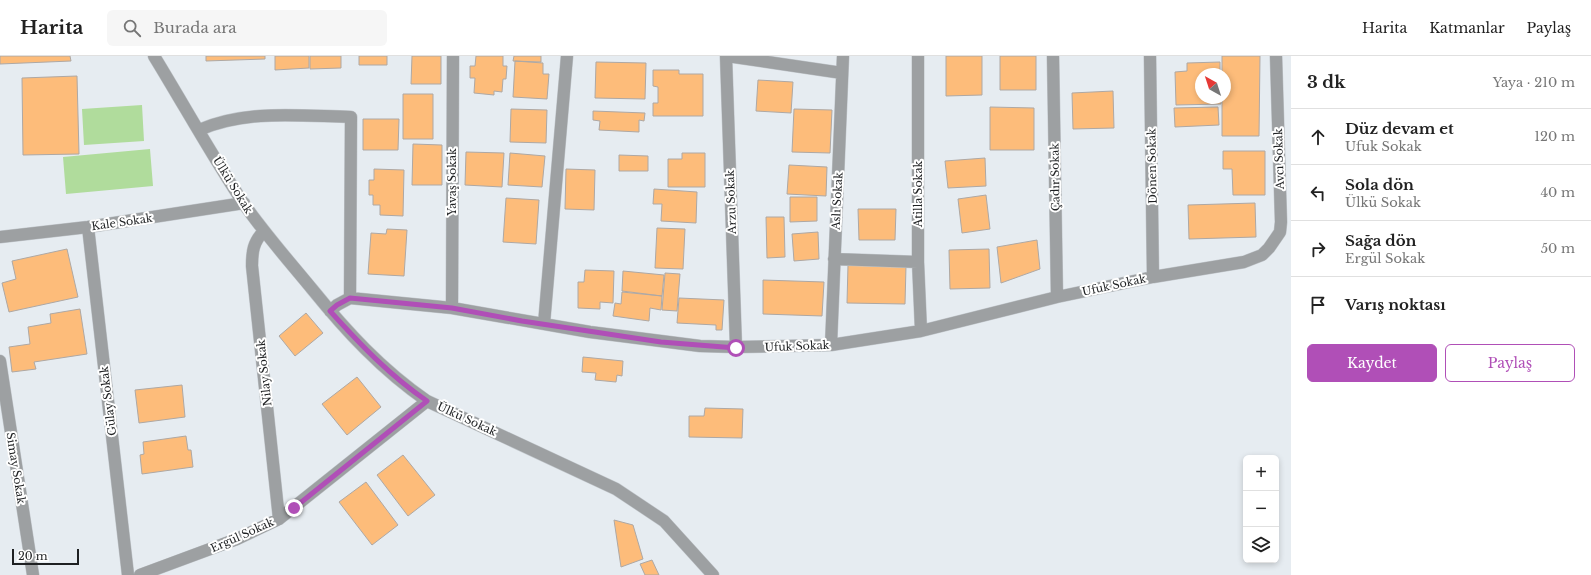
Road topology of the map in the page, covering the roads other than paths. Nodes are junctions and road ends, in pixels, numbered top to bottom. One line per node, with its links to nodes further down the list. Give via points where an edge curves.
1 (154, 56): 11 (street, Ülkü Sokak)
2 (453, 56): 22 (street, Yavaş Sokak)
3 (567, 56): 24 (street)
4 (726, 56): 10 (street); 27 (street, Arzu Sokak)
5 (843, 56): 10 (street, Aslı Sokak)
6 (918, 56): 18 (street, Atilla Sokak)
7 (1053, 56): 20 (street, Çadır Sokak)
8 (1150, 56): 19 (street, Dönen Sokak)
9 (1276, 56): 16 (street, Avcı Sokak, via 1281,222 1280,232)
10 (842, 73): 17 (street, Aslı Sokak)
11 (199, 130): 12 (street, Ülkü Sokak); 21 (street, via 226,120 251,116 351,117)
12 (244, 203): 13 (street, Kale Sokak); 14 (street, Ülkü Sokak)
13 (88, 227): 15 (street, Kale Sokak); 32 (street, Gülay Sokak)
14 (264, 231): 23 (street, Ülkü Sokak); 30 (street, Nilay Sokak, via 254,245 252,266)
15 (0, 237)
16 (1262, 255): 19 (street, Ufuk Sokak, via 1244,262)
17 (834, 259): 18 (street); 26 (street, Aslı Sokak)
18 (918, 262): 25 (street, Atilla Sokak)
19 (1153, 277): 20 (street, Ufuk Sokak)
20 (1057, 297): 25 (street, Ufuk Sokak)
21 (350, 298): 22 (street, Ufuk Sokak); 23 (street)
22 (452, 308): 24 (street, Ufuk Sokak)
23 (330, 311): 29 (street, Ülkü Sokak, via 384,369)
24 (544, 324): 27 (street, Ufuk Sokak, via 661,342)
25 (921, 331): 26 (street, Ufuk Sokak)
26 (831, 345): 27 (street, Ufuk Sokak)
27 (736, 348)
28 (0, 361): 31 (street, Simay Sokak)
29 (427, 401): 30 (street, Ergül Sokak); 34 (street, Ülkü Sokak, via 616,489 664,521)
30 (279, 519): 33 (street, Ergül Sokak, via 237,539)
31 (33, 575)
32 (128, 575)
33 (140, 575)
34 (713, 575)

